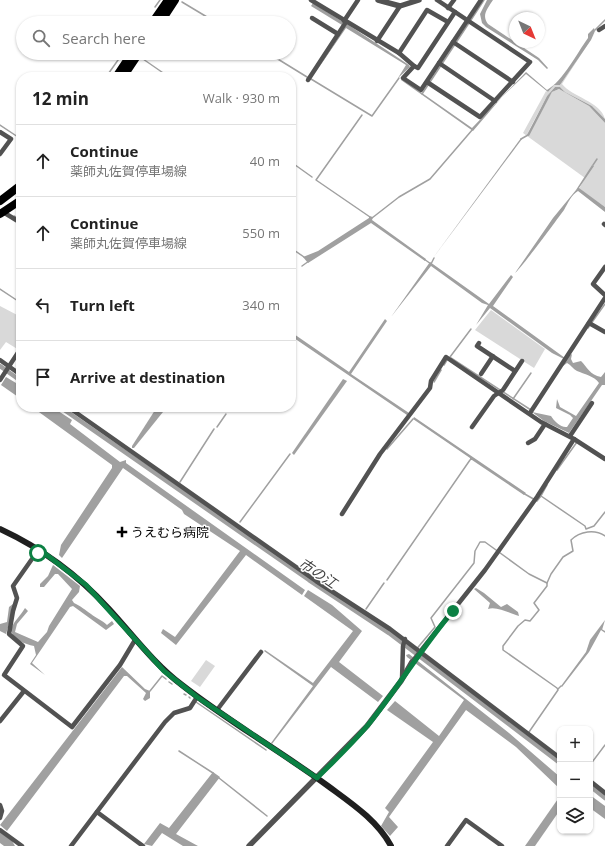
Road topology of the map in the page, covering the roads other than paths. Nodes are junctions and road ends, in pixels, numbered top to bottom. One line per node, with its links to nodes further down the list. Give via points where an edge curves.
1 (168, 0): 13 (highway)
2 (175, 0): 14 (highway)
3 (311, 0): 18 (street)
4 (358, 0): 18 (street)
5 (378, 0): 10 (street)
6 (419, 0): 10 (street)
7 (437, 0): 11 (street)
8 (454, 0): 11 (street)
9 (481, 0): 16 (street)
10 (400, 6): 22 (street)
11 (448, 8): 12 (street)
12 (455, 12): 16 (street); 17 (street)
13 (157, 16)
14 (165, 16)
15 (312, 18): 21 (street)
16 (469, 21): 23 (street); 32 (street, via 530,62)
17 (448, 22): 24 (street, via 427,10); 28 (street, via 418,68)
18 (344, 23): 21 (street); 22 (street)
19 (605, 26): 20 (street)
20 (599, 30)
21 (338, 34): 31 (street)
22 (377, 41): 24 (street)
23 (455, 43): 27 (street); 32 (street)
24 (399, 53): 28 (street)
25 (127, 60): 29 (highway)
26 (134, 60): 30 (highway)
27 (441, 64): 33 (street); 34 (street)
28 (414, 66): 33 (street, via 403,78 421,90)
29 (119, 72)
30 (126, 72)
31 (308, 80)
32 (513, 82): 34 (street)
33 (428, 83): 34 (street, via 480,117)
34 (494, 101)
35 (0, 132): 36 (street, via 11,139)
36 (0, 154)
37 (16, 189): 38 (highway)
38 (0, 201)
39 (16, 203): 40 (highway)
40 (1, 212): 41 (street)
41 (16, 220)
42 (605, 267): 43 (street, via 593,284)
43 (605, 295)
44 (605, 298): 45 (street)
45 (591, 324): 46 (street); 60 (street, via 565,358)
46 (605, 332)
47 (479, 343): 49 (street, via 477,346)
48 (16, 356): 52 (street)
49 (493, 356): 53 (street); 55 (street)
50 (0, 360): 52 (street)
51 (522, 361): 53 (street)
52 (9, 367): 54 (street); 56 (street)
53 (515, 371): 57 (street)
54 (16, 372)
55 (481, 374)
56 (2, 376)
57 (501, 391): 60 (street); 62 (street, via 494,396); 66 (street, via 446,357 431,381 430,388 380,454)
58 (592, 403): 63 (street)
59 (75, 412): 70 (street, via 316,581)
60 (530, 413): 61 (street)
61 (545, 424): 63 (street); 64 (street, via 535,439)
62 (472, 427)
63 (572, 438): 65 (street); 71 (street, via 537,497 498,552)
64 (528, 444)
65 (605, 459)
66 (342, 514)
67 (0, 529): 68 (main road)
68 (39, 549): 69 (main road, via 86,585); 75 (street, via 13,586 17,598 9,629 12,638 23,646 4,675)
69 (135, 640): 75 (street, via 120,665 72,727); 76 (main road, via 164,671)
70 (405, 640): 71 (street); 74 (street, via 402,646)
71 (418, 649): 73 (street); 79 (street)
72 (261, 652): 77 (street)
73 (414, 659): 74 (street)
74 (401, 681): 80 (street, via 367,726)
75 (24, 690): 78 (street)
76 (197, 697): 77 (main road); 84 (street, via 190,708 174,714 165,722)
77 (217, 710): 80 (main road)
78 (0, 721)
79 (557, 756)
80 (317, 778): 90 (street); 91 (main road, via 373,822)
81 (593, 783): 82 (street)
82 (605, 793)
83 (0, 805): 85 (street)
84 (97, 812): 88 (street); 89 (street)
85 (0, 818)
86 (0, 830): 87 (street)
87 (22, 846)
88 (71, 846)
89 (143, 846)
90 (248, 846)
91 (391, 846)
92 (447, 846): 93 (street, via 466,820)
93 (502, 846)

